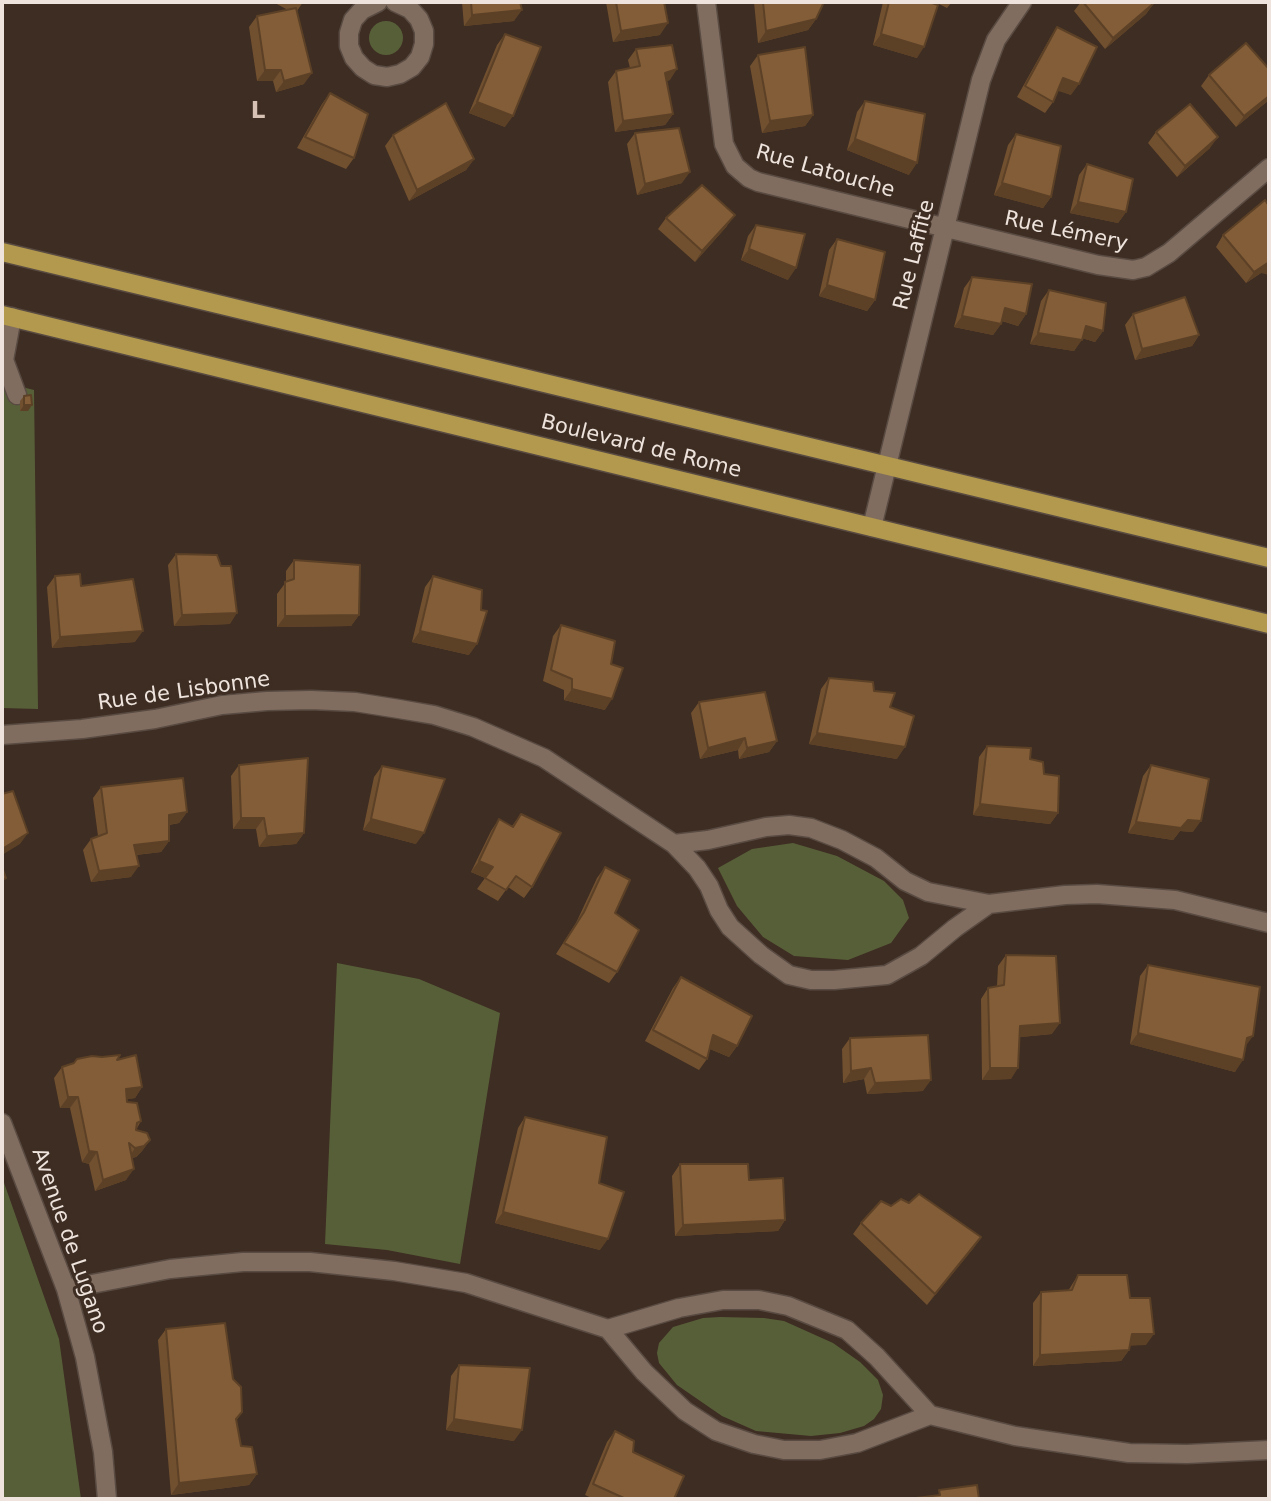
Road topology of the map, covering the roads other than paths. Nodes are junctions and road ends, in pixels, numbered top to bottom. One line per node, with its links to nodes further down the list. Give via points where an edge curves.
1 (378, 2): 4 (street, via 357,15 348,40 358,64 381,76 406,71 423,51 422,24)
2 (706, 2): 6 (street, Rue Latouche, via 724,144 741,173 779,188)
3 (1022, 2): 6 (street, Rue Laffite, via 988,61)
4 (402, 3)
5 (1269, 168): 6 (street, Rue Lémery, via 1169,253 1133,270)
6 (945, 228): 10 (street, Rue Laffite)
7 (2, 252): 10 (main road, Boulevard de Rome)
8 (7, 316): 9 (street, via 4,360); 11 (main road, Boulevard de Rome)
9 (17, 394)
10 (887, 465): 11 (street, Rue Laffite); 12 (main road, Boulevard de Rome)
11 (872, 527): 13 (main road, Boulevard de Rome)
12 (1269, 558)
13 (1269, 624)
14 (2, 735): 15 (street, Rue de Lisbonne, via 82,729 267,701 355,702 399,709 473,727 544,758)
15 (674, 844): 16 (street, Rue de Lisbonne, via 765,827 811,828 876,858 928,892); 16 (street, Rue de Lisbonne, via 697,868 730,927 789,975 811,980 887,975 921,956)
16 (989, 904): 17 (street, Rue de Lisbonne, via 1065,895 1127,896 1183,901)
17 (1269, 923)
18 (2, 1123): 19 (street, Avenue de Lugano)
19 (66, 1289): 20 (street, via 170,1269 310,1262 466,1283); 23 (street, Avenue de Lugano, via 85,1357)
20 (608, 1329): 21 (street, via 723,1300 788,1306 846,1330); 21 (street, via 644,1373 685,1411 716,1431 754,1444 820,1450 857,1443)
21 (930, 1415): 22 (street, via 1014,1436 1129,1453)
22 (1269, 1450)
23 (107, 1499)

